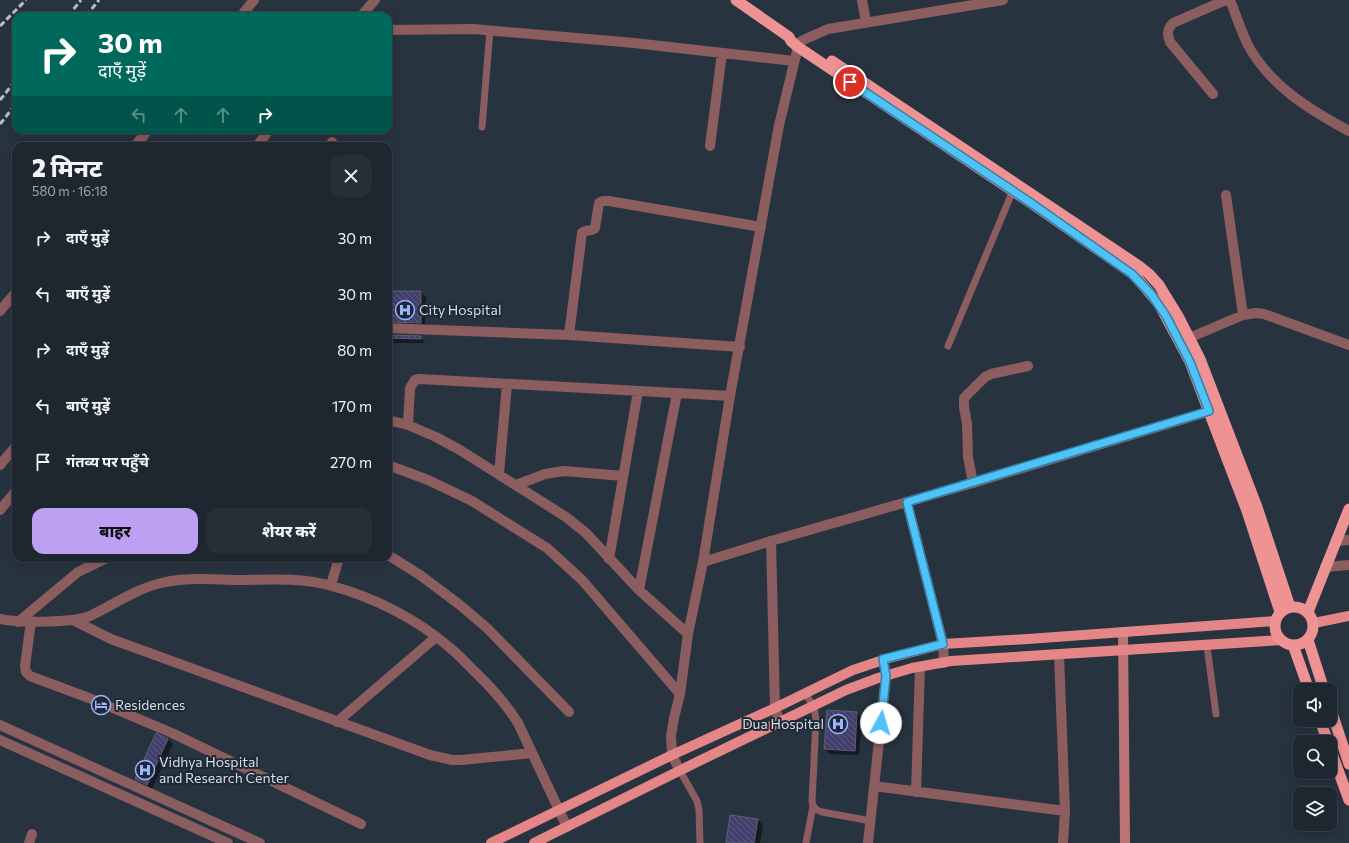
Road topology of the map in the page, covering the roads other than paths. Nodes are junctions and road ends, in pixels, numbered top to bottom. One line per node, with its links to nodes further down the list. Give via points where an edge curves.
1 (254, 0): 9 (street)
2 (375, 0): 10 (street)
3 (736, 0): 14 (highway, via 789,37 794,37)
4 (862, 0): 11 (street)
5 (1002, 0): 8 (street)
6 (1226, 0): 17 (street, via 1172,23 1168,28 1170,42)
7 (1230, 0): 19 (street, via 1248,45 1264,69 1288,93 1319,115)
8 (971, 3): 11 (street)
9 (244, 12)
10 (364, 12)
11 (866, 22): 14 (street, via 828,29)
12 (392, 30): 13 (street)
13 (490, 30): 15 (street); 18 (lane)
14 (800, 44): 16 (street); 25 (highway)
15 (722, 53): 16 (street); 24 (street)
16 (794, 61): 27 (street, via 779,125)
17 (1214, 94)
18 (482, 127)
19 (1349, 131)
20 (145, 134): 22 (street)
21 (266, 134): 23 (street)
22 (138, 142)
23 (259, 142)
24 (710, 146)
25 (1014, 187): 33 (highway, via 1149,274 1159,285); 35 (lane); 42 (highway, via 1034,205 1132,274 1142,284 1159,304)
26 (1226, 195): 30 (street)
27 (761, 227): 32 (street, via 602,201 599,203 594,229 582,233); 36 (street)
28 (12, 297): 29 (street)
29 (0, 311)
30 (1243, 315): 33 (street); 34 (street, via 1264,314)
31 (392, 328): 32 (street)
32 (569, 335): 36 (street)
33 (1189, 338): 42 (highway, via 1200,359)
34 (1349, 345)
35 (948, 346)
36 (740, 347): 41 (street)
37 (1028, 366): 50 (street, via 991,374 964,398 968,457)
38 (508, 384): 39 (street); 44 (street, via 415,380 410,388); 48 (street)
39 (638, 391): 40 (street); 49 (street)
40 (677, 393): 41 (street); 67 (street)
41 (730, 396): 63 (street)
42 (1214, 410): 50 (street); 68 (highway, via 1257,506); 71 (highway)
43 (392, 421): 44 (street)
44 (408, 426): 48 (street, via 436,437)
45 (12, 451): 46 (street)
46 (0, 466)
47 (392, 466): 96 (street, via 472,501 547,548 582,580)
48 (499, 474): 51 (street)
49 (623, 476): 51 (street, via 564,471); 60 (street)
50 (973, 483): 53 (street)
51 (516, 485): 60 (street, via 566,516)
52 (12, 496): 55 (street)
53 (907, 502): 57 (street); 83 (street)
54 (1349, 509): 58 (highway)
55 (0, 510)
56 (1349, 540): 58 (street)
57 (771, 541): 63 (street); 98 (street)
58 (1336, 541): 65 (highway)
59 (392, 558): 99 (street, via 420,574 460,604)
60 (609, 559): 67 (street)
61 (99, 562): 75 (street, via 78,572)
62 (338, 562): 66 (street)
63 (703, 562): 78 (street)
64 (1349, 566): 65 (street)
65 (1325, 567): 69 (highway)
66 (331, 585): 73 (street, via 300,580 175,580 145,588 89,616); 79 (street, via 358,594 405,616)
67 (639, 590): 78 (street)
68 (1290, 607): 69 (highway, via 1303,608); 71 (highway, via 1285,608)
69 (1308, 612): 76 (highway)
70 (1349, 616): 76 (main road)
71 (1278, 617): 77 (main road); 81 (highway, via 1276,632)
72 (0, 619): 75 (street)
73 (73, 620): 74 (street); 101 (street, via 111,639)
74 (31, 621): 75 (street); 123 (street, via 25,666 30,676 172,733)
75 (18, 622)
76 (1314, 623): 82 (highway, via 1312,635)
77 (1123, 632): 80 (main road); 86 (main road)
78 (688, 634): 96 (street)
79 (436, 637): 101 (street); 107 (street, via 478,674 508,706)
80 (1028, 639): 83 (main road); 88 (main road)
81 (1282, 640): 84 (highway); 85 (main road)
82 (1308, 640): 84 (highway); 94 (highway)
83 (943, 644): 89 (main road); 90 (street)
84 (1294, 645): 93 (highway)
85 (1207, 646): 86 (main road); 100 (lane)
86 (1123, 651): 87 (main road); 134 (main road)
87 (1059, 655): 88 (main road); 120 (street)
88 (1029, 657): 90 (main road)
89 (883, 659): 92 (street); 95 (main road)
90 (944, 663): 91 (main road)
91 (920, 667): 92 (main road); 115 (street)
92 (886, 676): 97 (main road, via 846,690); 114 (street)
93 (1307, 683)
94 (1322, 683)
95 (805, 692): 97 (lane); 98 (main road)
96 (680, 694): 108 (street, via 671,736)
97 (814, 707): 102 (main road); 118 (lane, via 816,720)
98 (775, 708): 102 (street); 108 (main road)
99 (569, 712)
100 (1216, 714)
101 (337, 722): 107 (street, via 430,755 452,760)
102 (780, 723): 112 (main road)
103 (0, 725): 106 (street)
104 (1337, 727): 110 (highway)
105 (0, 740): 109 (street)
106 (54, 749): 109 (street); 113 (street)
107 (532, 753): 119 (street)
108 (672, 755): 112 (street); 119 (main road)
109 (49, 762): 116 (street)
110 (1349, 764)
111 (1337, 767): 117 (highway)
112 (680, 771): 125 (main road); 130 (lane, via 697,801)
113 (125, 782): 116 (street); 121 (street)
114 (874, 786): 115 (street); 122 (street)
115 (916, 792): 120 (street)
116 (120, 794): 124 (street)
117 (1349, 800)
118 (813, 806): 122 (lane, via 822,812); 131 (lane)
119 (559, 810): 125 (street); 128 (main road)
120 (1065, 811): 133 (street)
121 (197, 814): 124 (street); 127 (street)
122 (871, 821): 132 (street)
123 (361, 824)
124 (191, 827): 126 (street)
125 (567, 827): 129 (main road)
126 (228, 843)
127 (260, 843)
128 (491, 843)
129 (534, 843)
130 (700, 843)
131 (806, 843)
132 (868, 843)
133 (1063, 843)
134 (1126, 843)

